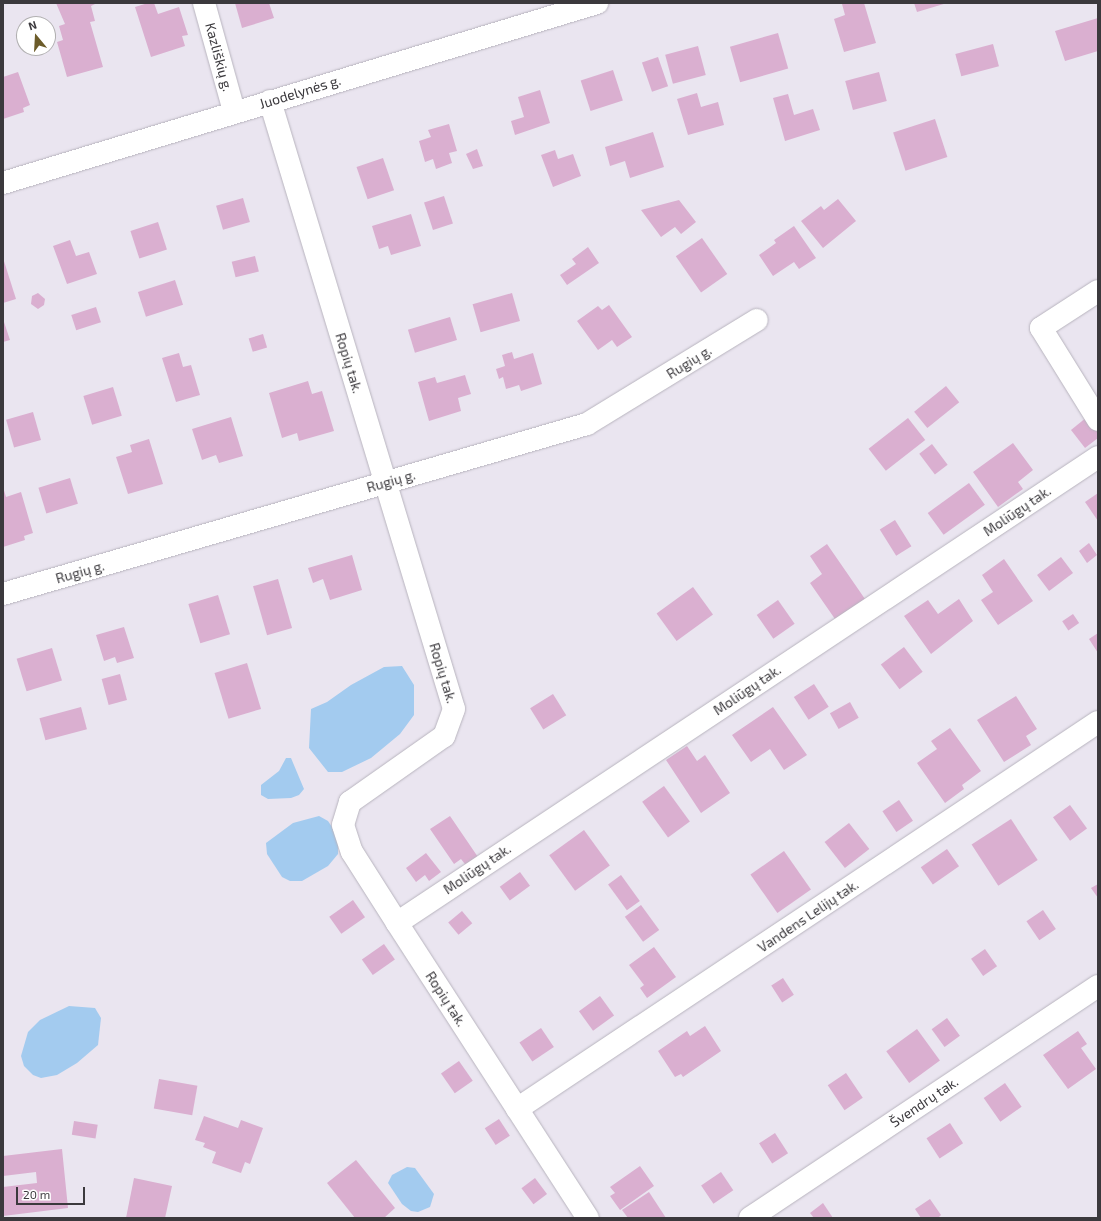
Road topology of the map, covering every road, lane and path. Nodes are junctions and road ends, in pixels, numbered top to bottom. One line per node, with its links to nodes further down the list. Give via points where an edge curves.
1 (204, 3): 4 (street, Kazliškių g.)
2 (597, 3): 3 (street, Juodelynės g.)
3 (270, 101): 4 (street, Juodelynės g.); 10 (street, Ropių tak.)
4 (234, 111): 5 (street, Juodelynės g.)
5 (3, 183)
6 (1098, 291): 8 (street, via 1041,328)
7 (757, 320): 10 (street, Rugių g., via 588,424)
8 (1098, 420)
9 (1098, 457): 13 (street, Moliūgų tak.)
10 (385, 483): 11 (street, Rugių g.); 13 (street, Ropių tak., via 454,709 444,736 350,802 343,825 352,852)
11 (3, 594)
12 (1098, 722): 15 (street, Vandens Lelijų tak.)
13 (397, 923): 15 (street, Ropių tak.)
14 (1098, 986): 17 (street, Švendrų tak.)
15 (517, 1109): 16 (street, Ropių tak.)
16 (588, 1218)
17 (750, 1218)

